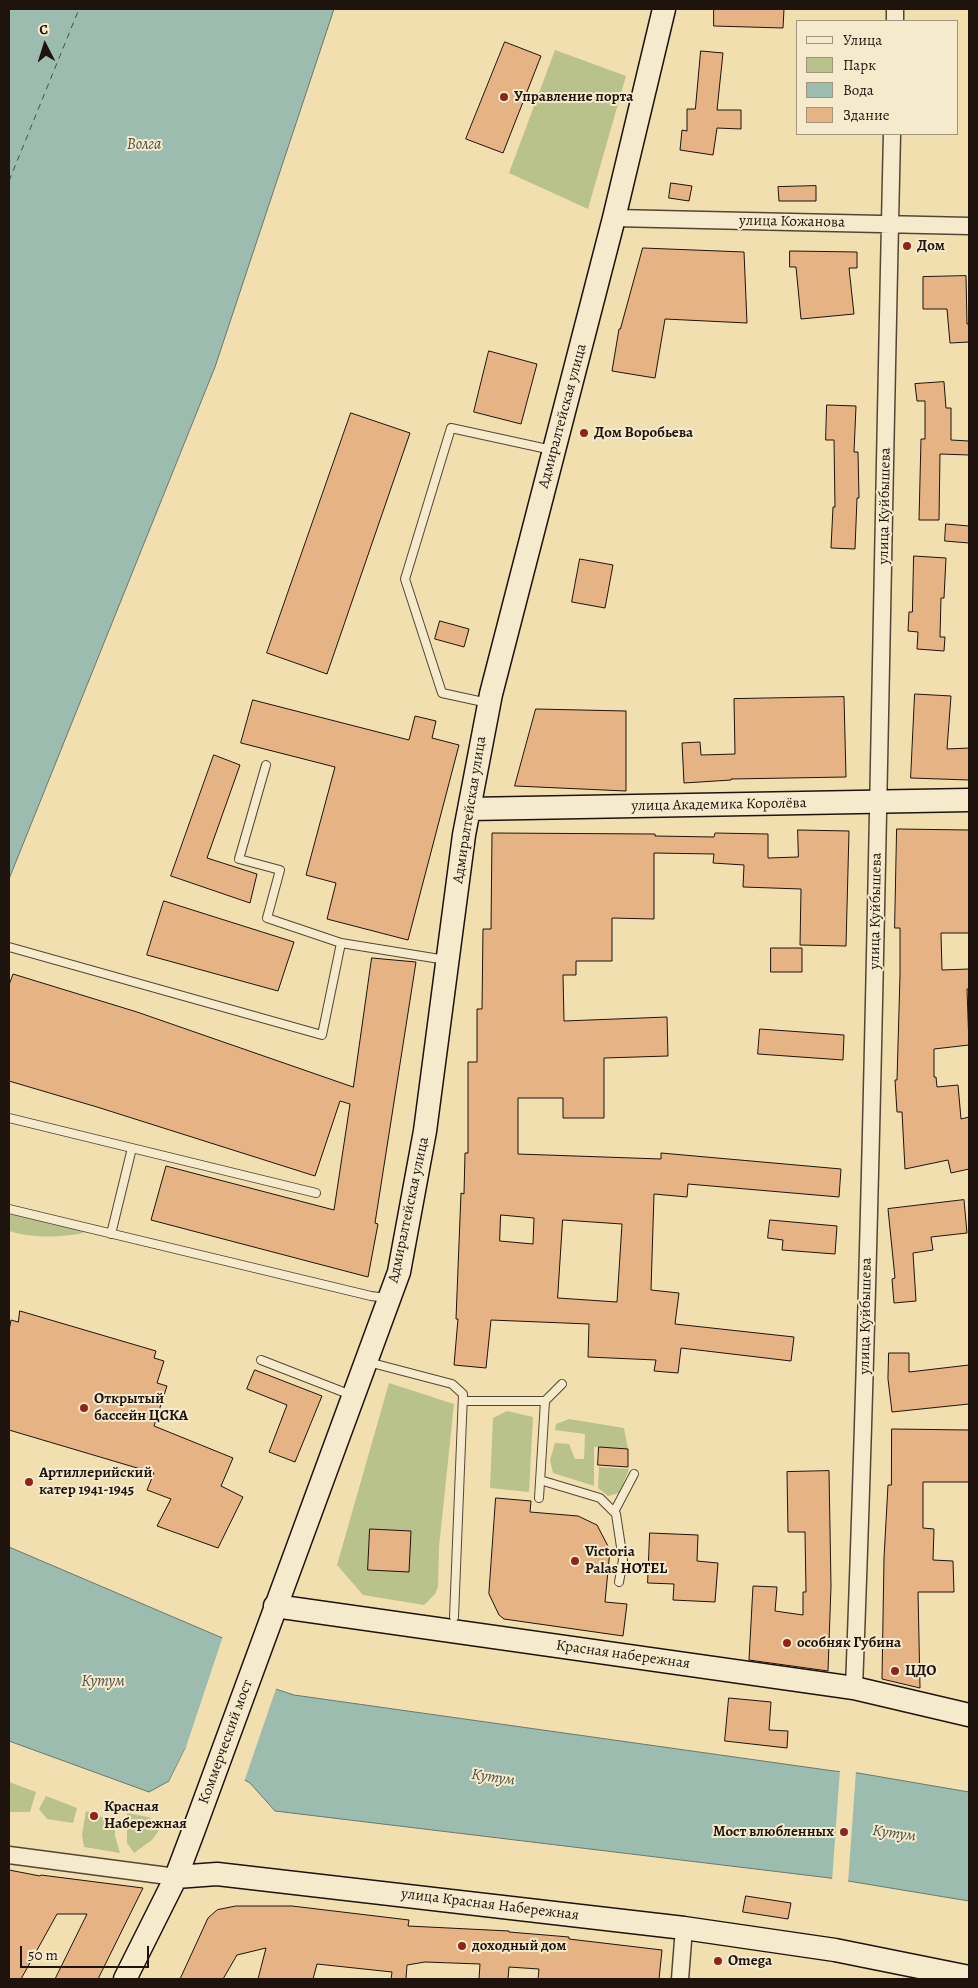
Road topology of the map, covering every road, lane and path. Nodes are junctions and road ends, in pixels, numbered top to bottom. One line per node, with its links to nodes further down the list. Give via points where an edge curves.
1 (664, 9): 3 (main road, Адмиралтейская улица)
2 (892, 135): 4 (street, улица Куйбышева)
3 (614, 218): 4 (street, улица Кожанова); 6 (main road, Адмиралтейская улица)
4 (890, 224): 5 (street, улица Кожанова); 10 (street, улица Куйбышева)
5 (969, 226)
6 (554, 451): 7 (main road, Адмиралтейская улица); 7 (lane, via 451,428 405,579 442,692)
7 (489, 703): 11 (main road, Адмиралтейская улица)
8 (266, 765): 12 (lane, via 239,859 280,870 266,918)
9 (969, 800): 10 (main road, улица Академика Королёва)
10 (879, 802): 11 (main road, улица Академика Королёва); 34 (street, улица Куйбышева, via 862,1496)
11 (469, 809): 14 (main road, Адмиралтейская улица)
12 (341, 943): 13 (lane, via 322,1034); 14 (lane)
13 (9, 947)
14 (448, 960): 20 (main road, Адмиралтейская улица, via 425,1131 399,1272)
15 (9, 1118): 16 (lane)
16 (132, 1148): 17 (lane); 19 (lane)
17 (316, 1193)
18 (9, 1209): 19 (lane)
19 (111, 1234): 20 (lane)
20 (389, 1299): 22 (main road, Адмиралтейская улица)
21 (262, 1360): 24 (lane)
22 (366, 1361): 24 (main road, Адмиралтейская улица); 25 (lane, via 452,1384 463,1394)
23 (562, 1384): 26 (lane)
24 (353, 1396): 32 (main road, Адмиралтейская улица)
25 (463, 1401): 26 (lane); 33 (lane)
26 (546, 1401): 28 (lane)
27 (634, 1474): 30 (lane)
28 (540, 1480): 29 (lane); 30 (lane, via 600,1498)
29 (539, 1498)
30 (614, 1512): 31 (lane, via 623,1560)
31 (619, 1582)
32 (275, 1606): 34 (main road, Красная набережная); 37 (main road, Коммерческий мост)
33 (454, 1617)
34 (854, 1688): 35 (main road, Красная набережная)
35 (969, 1715)
36 (9, 1855): 37 (street, улица Красная Набережная)
37 (176, 1877): 38 (main road, улица Красная Набережная, via 217,1874); 40 (main road)
38 (684, 1928): 39 (main road, улица Красная Набережная, via 834,1950); 41 (street)
39 (969, 1977)
40 (125, 1979)
41 (680, 1979)

